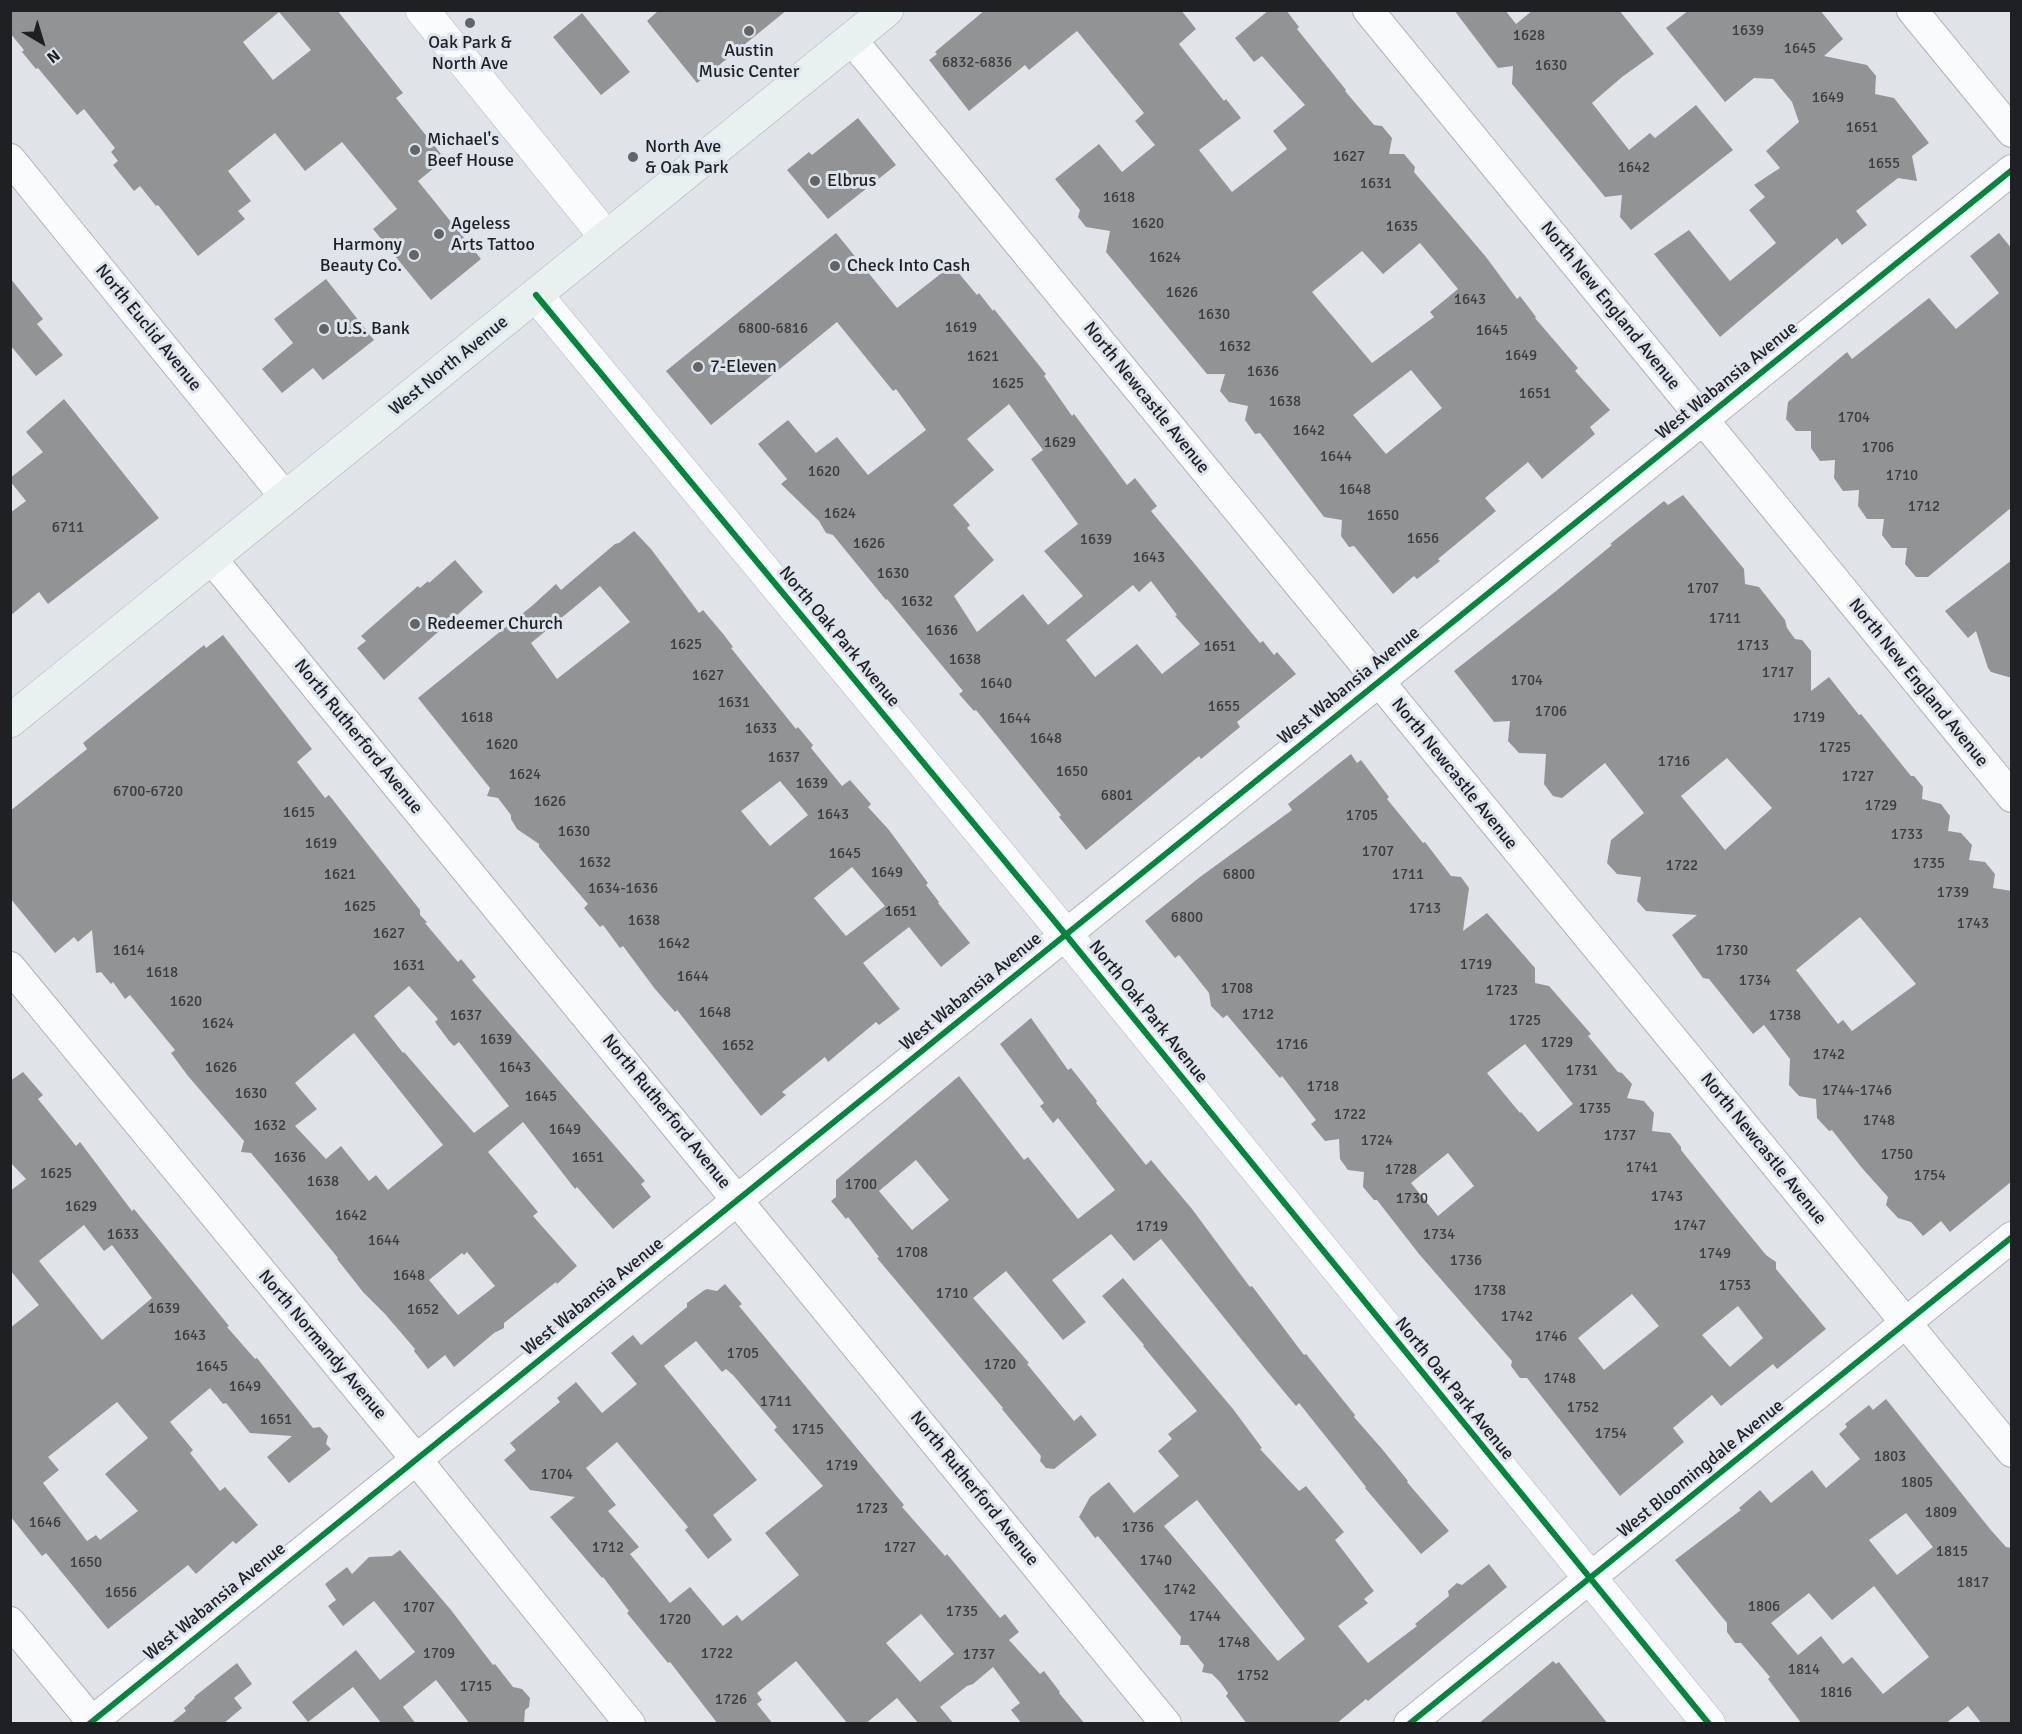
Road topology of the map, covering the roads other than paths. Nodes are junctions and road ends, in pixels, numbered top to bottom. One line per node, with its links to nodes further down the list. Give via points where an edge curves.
1 (422, 10): 9 (street)
2 (887, 10): 5 (main road, West North Avenue)
3 (1368, 10): 11 (street, North New England Avenue)
4 (1912, 10): 6 (street)
5 (852, 40): 9 (main road, West North Avenue); 14 (street, North Newcastle Avenue)
6 (2012, 132)
7 (10, 159): 12 (street, North Euclid Avenue)
8 (2012, 170): 11 (street, West Wabansia Avenue)
9 (606, 237): 10 (main road, West North Avenue)
10 (536, 295): 12 (main road, West North Avenue); 17 (street, North Oak Park Avenue)
11 (1703, 420): 14 (street, West Wabansia Avenue); 16 (street, North New England Avenue)
12 (286, 498): 13 (main road, West North Avenue)
13 (212, 558): 15 (main road, West North Avenue); 19 (street, North Rutherford Avenue)
14 (1378, 681): 17 (street, West Wabansia Avenue); 21 (street, North Newcastle Avenue)
15 (10, 721)
16 (2012, 797)
17 (1066, 935): 19 (street, West Wabansia Avenue); 24 (street, North Oak Park Avenue)
18 (10, 968): 23 (street, North Normandy Avenue)
19 (738, 1199): 23 (street, West Wabansia Avenue); 28 (street, North Rutherford Avenue)
20 (2012, 1237): 21 (street, West Bloomingdale Avenue)
21 (1906, 1323): 22 (street, North Newcastle Avenue); 24 (street, West Bloomingdale Avenue)
22 (2012, 1452)
23 (416, 1459): 26 (street, West Wabansia Avenue); 27 (street, North Normandy Avenue)
24 (1589, 1578): 29 (street, West Bloomingdale Avenue); 30 (street, North Oak Park Avenue)
25 (10, 1622): 26 (street)
26 (92, 1723)
27 (630, 1724)
28 (1166, 1724)
29 (1409, 1724)
30 (1708, 1724)

